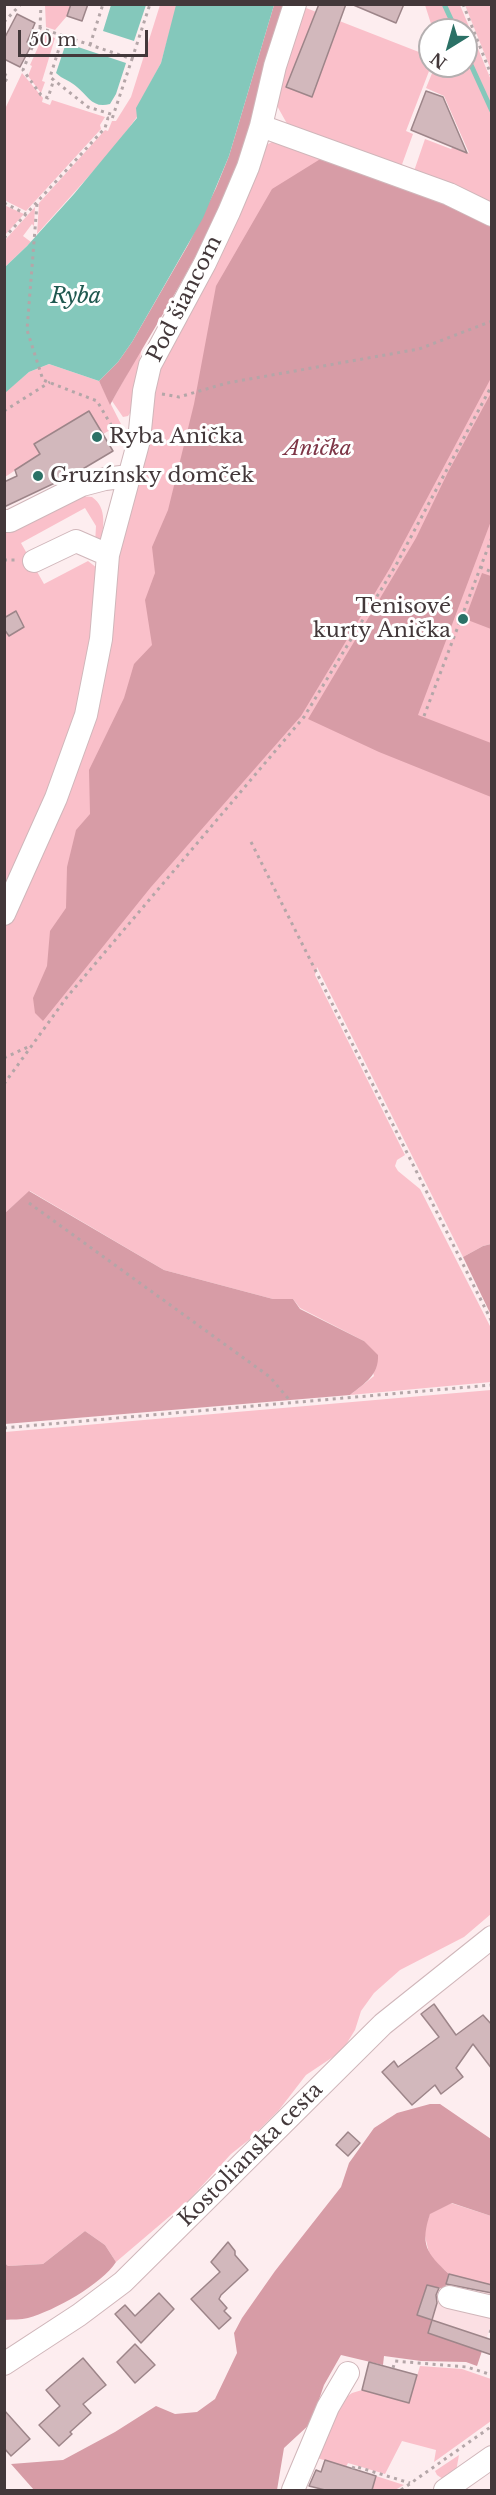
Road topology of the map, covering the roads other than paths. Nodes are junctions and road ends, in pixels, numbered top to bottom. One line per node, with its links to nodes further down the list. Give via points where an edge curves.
1 (295, 4): 2 (street, Pod šiancom)
2 (261, 126): 3 (street, via 449,194); 4 (street, Pod šiancom, via 229,212 155,353)
3 (492, 215)
4 (129, 476): 5 (street, via 82,485); 6 (street, Pod šiancom)
5 (4, 521)
6 (108, 555): 7 (street, via 76,541); 8 (street, Pod šiancom, via 101,639 86,715 56,798)
7 (34, 561)
8 (4, 914)
9 (492, 1937): 12 (street, Kostolianska cesta, via 383,2024 123,2282)
10 (448, 2297): 11 (street)
11 (492, 2307)
12 (4, 2364)
13 (348, 2373): 15 (street, via 328,2407)
14 (486, 2468): 16 (street)
15 (293, 2490)
16 (445, 2490)

